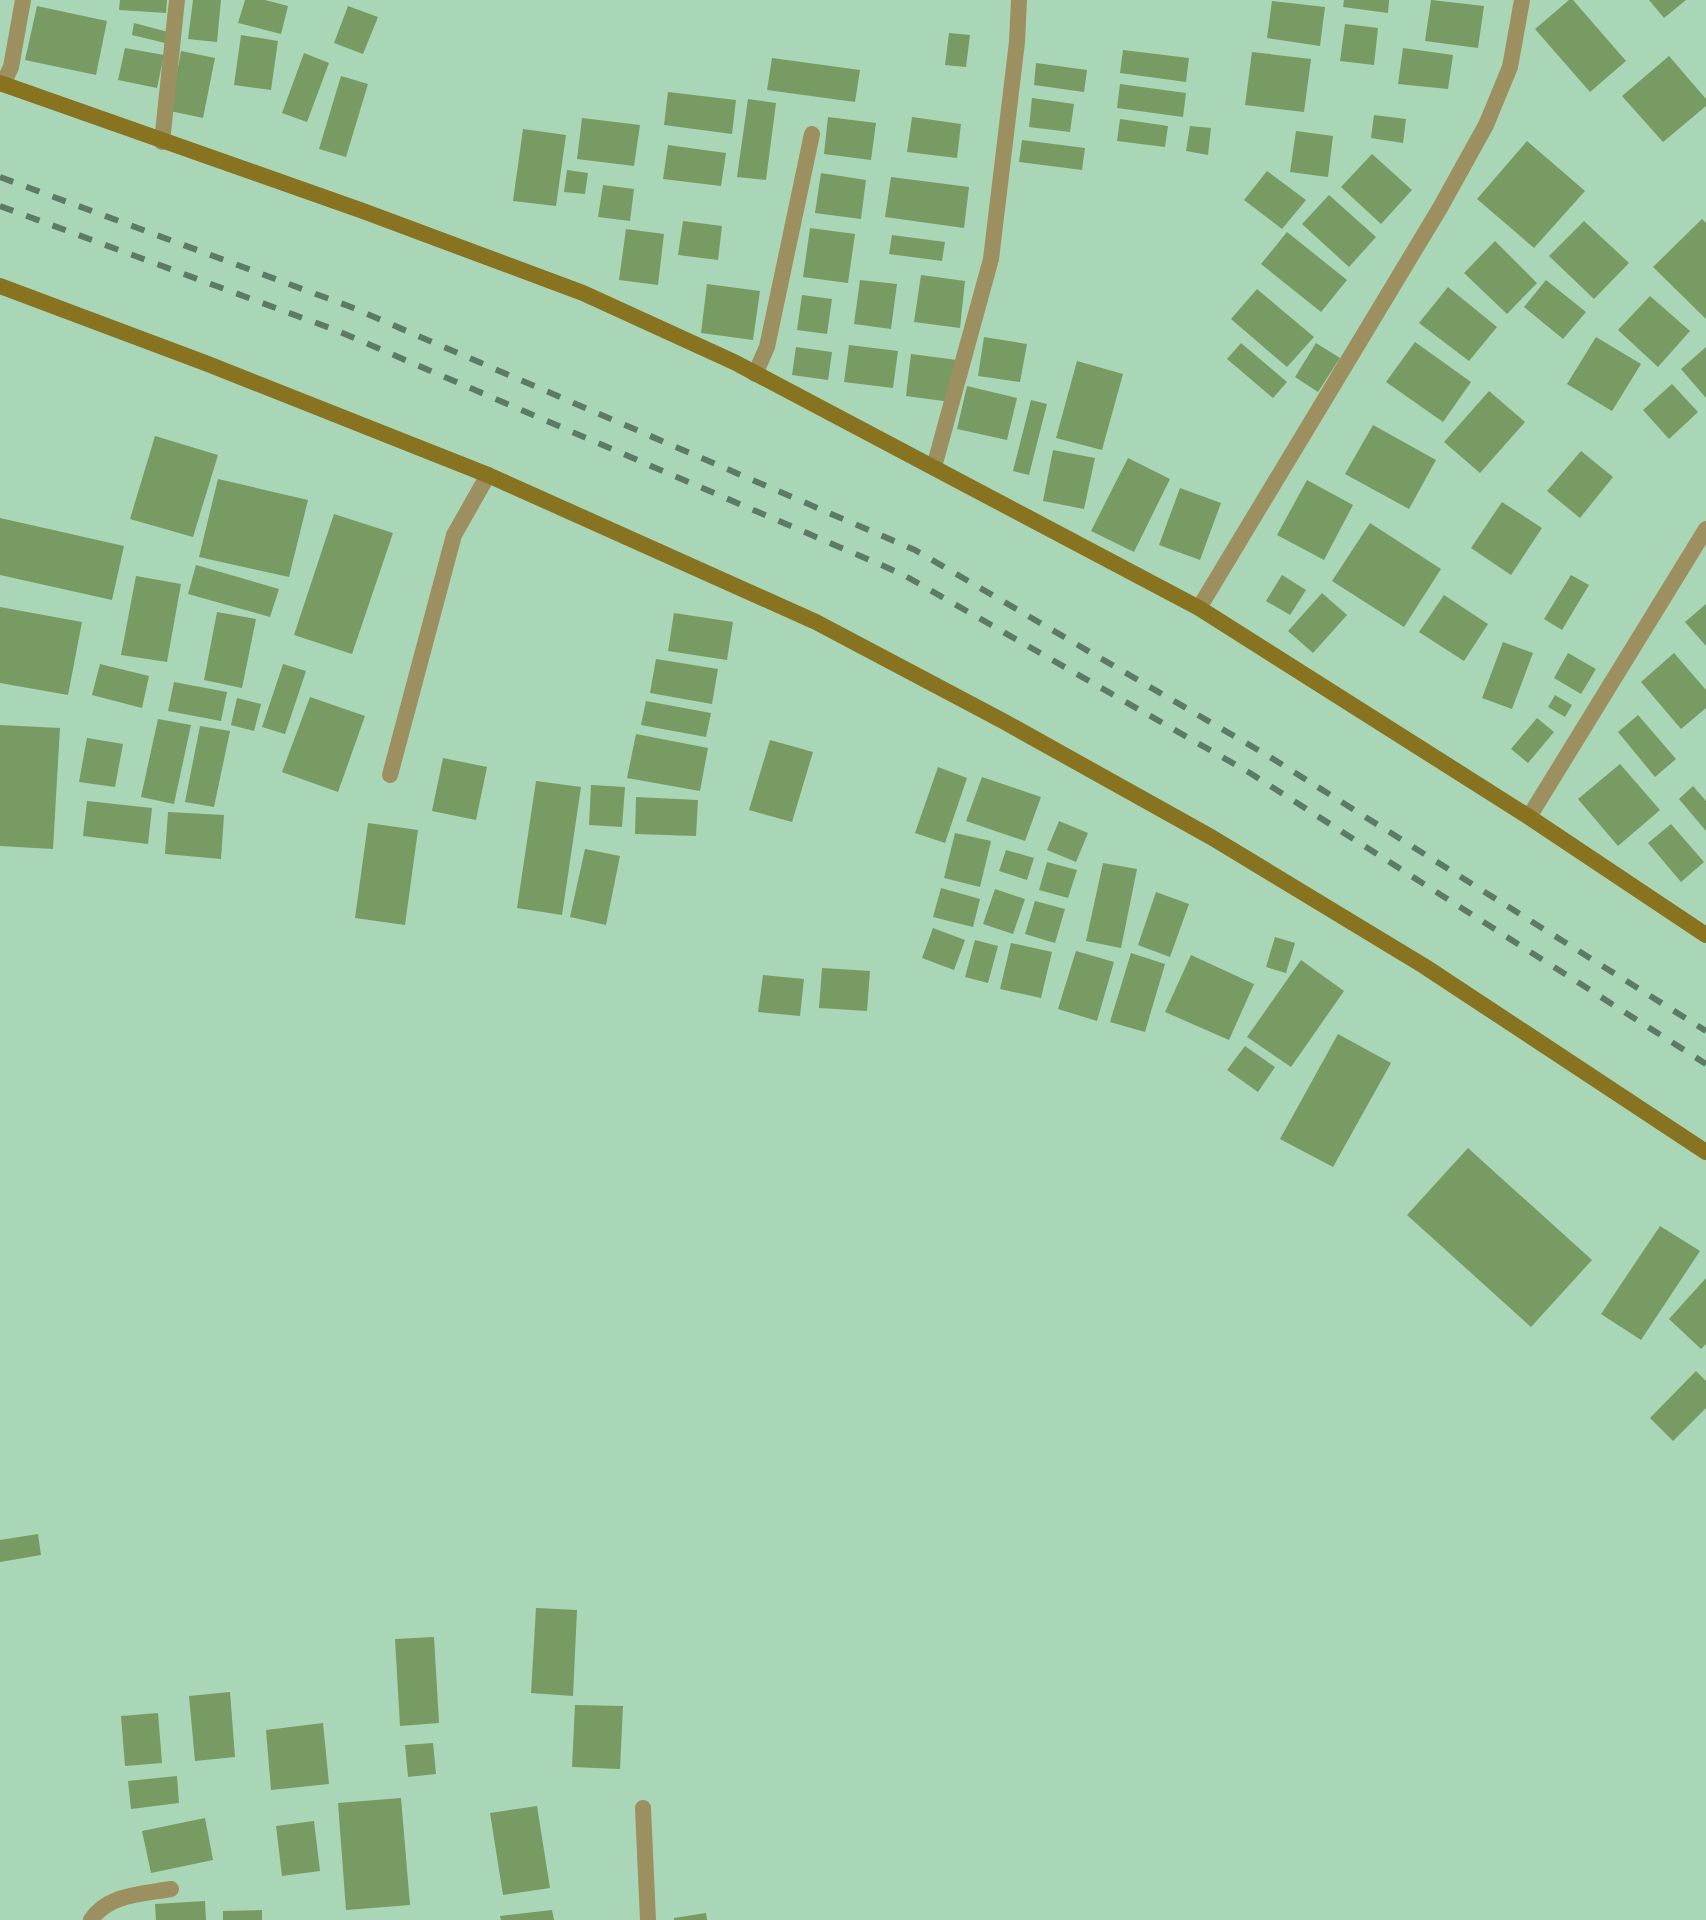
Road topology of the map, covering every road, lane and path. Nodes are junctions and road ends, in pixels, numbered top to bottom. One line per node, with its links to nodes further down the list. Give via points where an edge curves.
1 (23, 0): 5 (street, via 11,67)
2 (177, 0): 7 (street)
3 (1019, 0): 10 (street, via 991,259)
4 (1522, 0): 13 (street, via 1510,67 1486,125)
5 (2, 84): 7 (main road)
6 (812, 134): 9 (street, via 767,347)
7 (162, 142): 9 (main road, via 583,293)
8 (0, 286): 11 (main road)
9 (755, 374): 10 (main road)
10 (934, 467): 13 (main road)
11 (488, 475): 14 (street, via 454,535); 17 (main road, via 816,622 1108,779 1424,966)
12 (1706, 529): 15 (street)
13 (1199, 608): 15 (main road)
14 (390, 775)
15 (1529, 817): 16 (main road)
16 (1706, 935)
17 (1706, 1152)
18 (643, 1808): 21 (street)
19 (171, 1889): 20 (street, via 116,1899)
20 (91, 1920)
21 (648, 1920)

